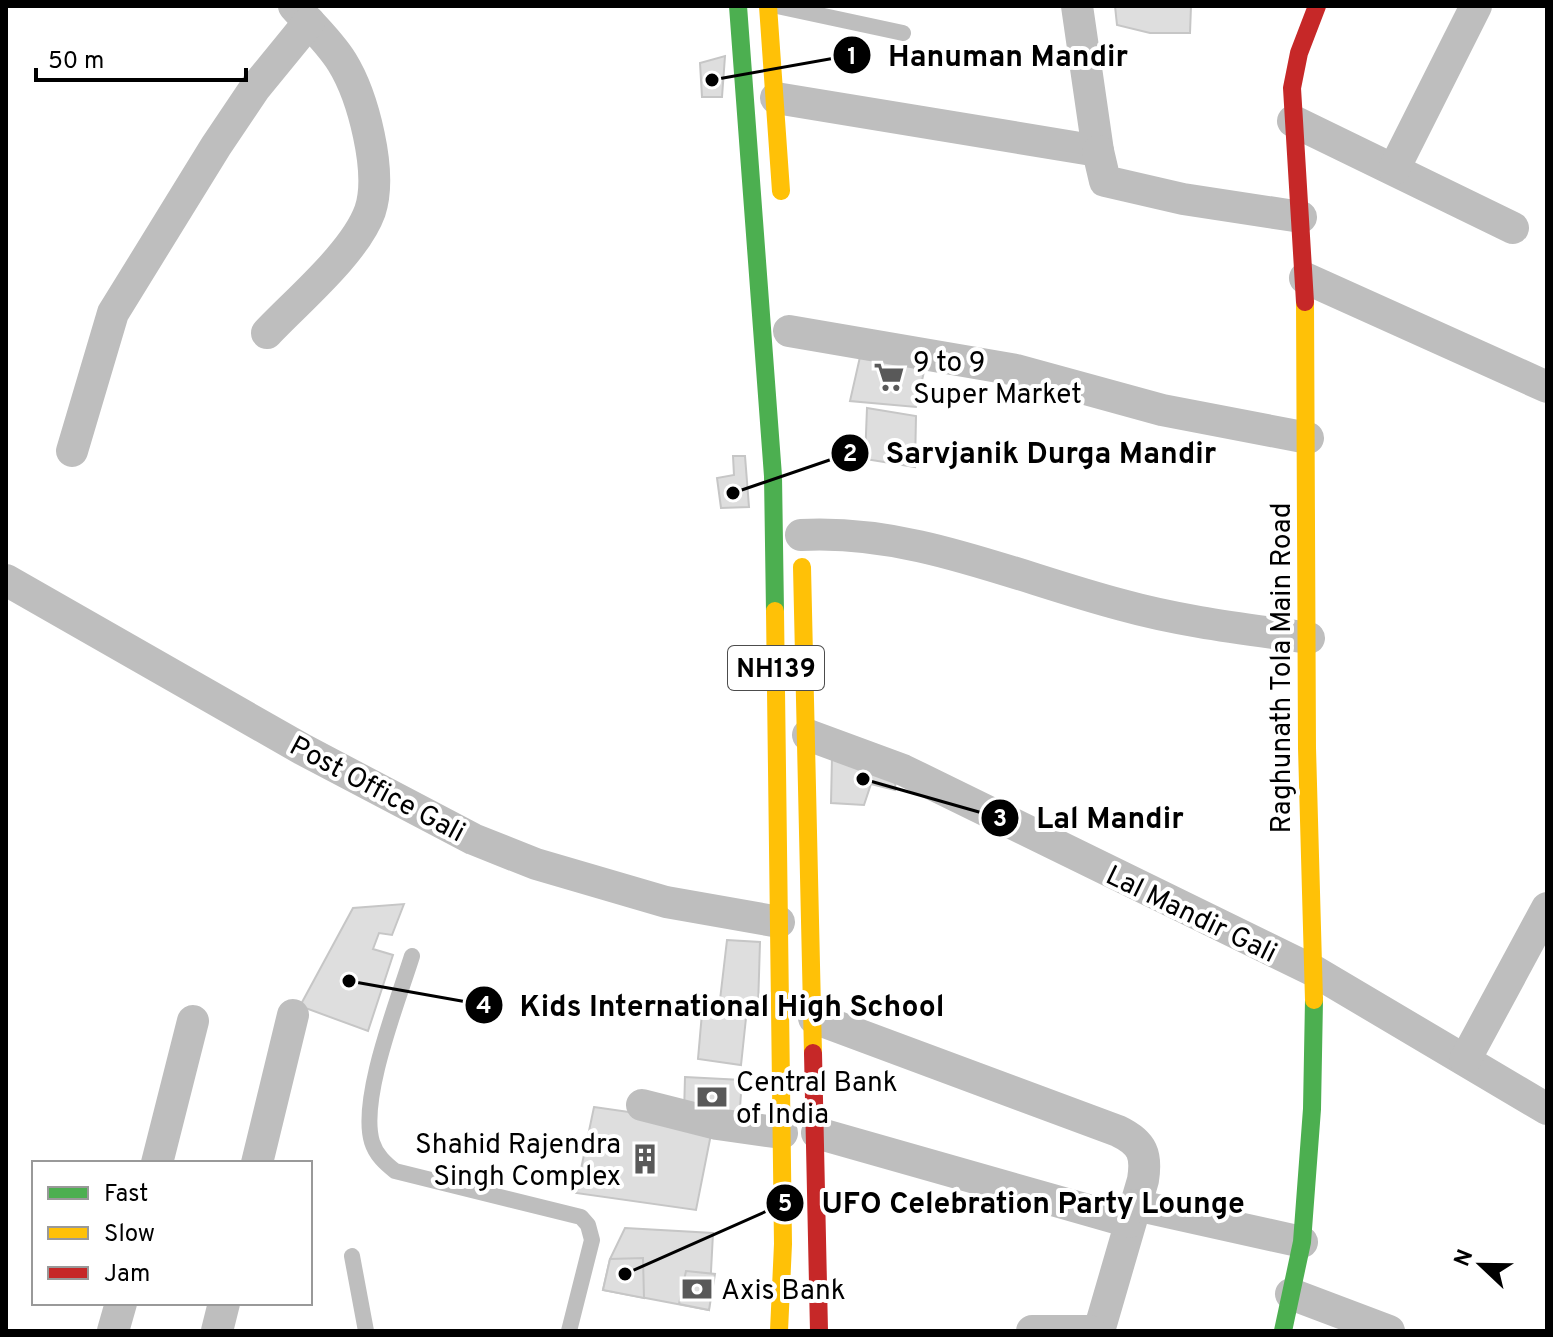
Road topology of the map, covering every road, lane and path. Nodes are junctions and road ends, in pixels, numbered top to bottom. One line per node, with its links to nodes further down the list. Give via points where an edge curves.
1 (738, 6): 27 (main road, NH139, via 773,476)
2 (768, 6): 9 (main road)
3 (777, 6): 8 (lane)
4 (1077, 6): 11 (street)
5 (1317, 6): 10 (main road, Raghunath Tola Main Road, via 1299,53)
6 (1476, 6): 12 (street)
7 (301, 14): 18 (street, via 344,64 370,141 374,195 370,212 338,258); 21 (street, via 113,313)
8 (903, 33)
9 (776, 98): 11 (street); 13 (main road)
10 (1293, 121): 12 (street); 14 (main road, Raghunath Tola Main Road)
11 (1098, 151): 14 (street, via 1105,181 1197,202)
12 (1394, 169): 15 (street)
13 (782, 207)
14 (1301, 217): 16 (main road, Raghunath Tola Main Road)
15 (1513, 228)
16 (1305, 278): 19 (street); 20 (main road, Raghunath Tola Main Road)
17 (789, 331): 20 (street, via 1016,370 1162,410)
18 (267, 333)
19 (1547, 387)
20 (1308, 438): 24 (main road, Raghunath Tola Main Road)
21 (72, 451)
22 (800, 527): 24 (street, via 884,538 966,557 1137,609); 25 (main road, NH139)
23 (6, 580): 27 (street, Post Office Gali, via 473,839 536,864 654,898)
24 (1309, 638): 29 (main road, Raghunath Tola Main Road)
25 (808, 735): 29 (street, Lal Mandir Gali, via 903,770); 31 (main road, NH139)
26 (1547, 908): 33 (street)
27 (779, 922): 36 (main road, NH139)
28 (412, 956): 49 (lane, via 370,1104 371,1142 395,1171 581,1217 592,1240)
29 (1314, 971): 33 (street, Lal Mandir Gali); 41 (main road, Raghunath Tola Main Road, via 1311,1136)
30 (293, 1015): 39 (street)
31 (814, 1018): 37 (main road, NH139); 40 (street, via 1131,1137 1146,1159)
32 (193, 1021): 38 (street)
33 (1465, 1060): 35 (street, Lal Mandir Gali)
34 (642, 1105): 36 (street)
35 (1547, 1109)
36 (782, 1133): 50 (main road, NH139)
37 (817, 1133): 40 (street); 51 (main road, NH139)
38 (158, 1161)
39 (257, 1161)
40 (1132, 1214): 41 (street); 54 (street)
41 (1302, 1242): 43 (main road, Raghunath Tola Main Road)
42 (352, 1256): 48 (lane)
43 (1291, 1294): 55 (main road, Raghunath Tola Main Road); 56 (street)
44 (120, 1305): 46 (street)
45 (224, 1305): 47 (street)
46 (113, 1331)
47 (217, 1331)
48 (366, 1331)
49 (569, 1331)
50 (779, 1331)
51 (819, 1331)
52 (1032, 1331): 53 (street)
53 (1090, 1331)
54 (1099, 1331)
55 (1283, 1331)
56 (1389, 1331)

